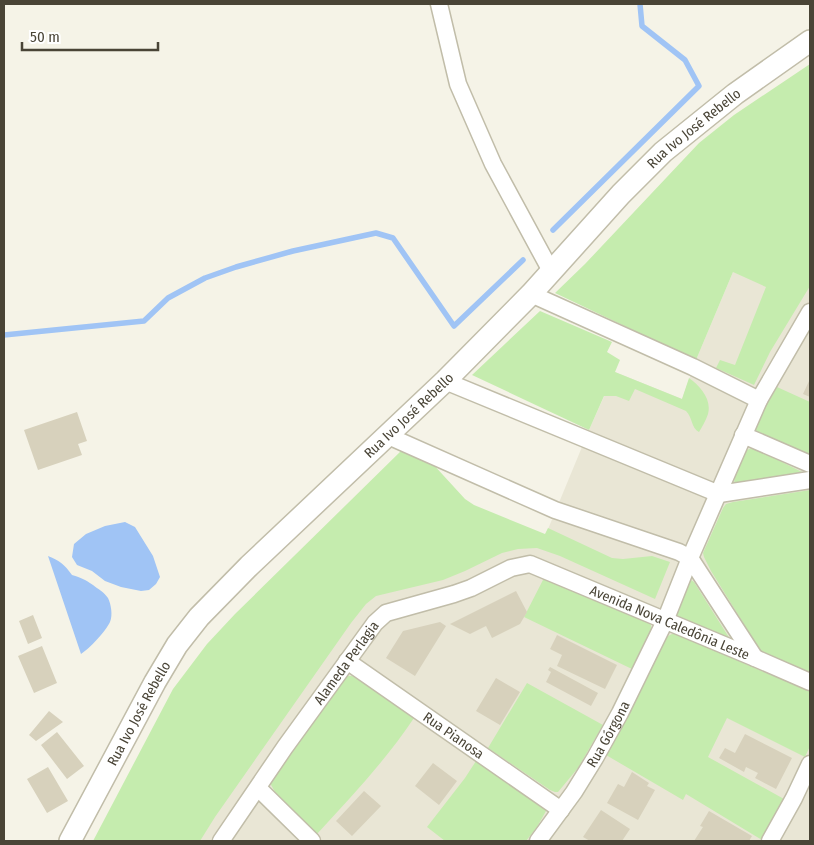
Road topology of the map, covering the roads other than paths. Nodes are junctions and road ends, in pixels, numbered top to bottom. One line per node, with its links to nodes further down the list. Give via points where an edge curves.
1 (440, 4): 3 (street, via 458,84 493,164)
2 (810, 41): 3 (street, Rua Ivo José Rebello, via 735,94 663,152 621,194)
3 (552, 273): 4 (street, Rua Ivo José Rebello)
4 (531, 294): 6 (street, Rua Ivo José Rebello); 7 (street)
5 (810, 312): 7 (street, Rua Górgona)
6 (444, 381): 8 (street, Rua Ivo José Rebello); 12 (street)
7 (759, 400): 9 (street, Rua Górgona)
8 (386, 435): 13 (street, via 555,510); 22 (street, Rua Ivo José Rebello, via 249,566 199,617 177,645)
9 (743, 435): 10 (street); 12 (street, Rua Górgona)
10 (810, 464)
11 (810, 480): 12 (street)
12 (719, 494): 13 (street, Rua Górgona)
13 (690, 558): 15 (street, Rua Górgona); 16 (street)
14 (530, 564): 15 (street, Avenida Nova Caledônia Leste); 17 (street, Alameda Perlagia, via 511,568 454,594 386,613)
15 (665, 621): 16 (street, Avenida Nova Caledônia Leste); 21 (street, Rua Górgona, via 620,713)
16 (755, 658): 18 (street, Avenida Nova Caledônia Leste)
17 (347, 661): 20 (street, Alameda Perlagia); 21 (street, Rua Pianosa)
18 (810, 682)
19 (810, 764): 26 (street)
20 (258, 788): 23 (street, Alameda Perlagia); 24 (street)
21 (561, 810): 25 (street, Rua Górgona)
22 (70, 841)
23 (221, 841)
24 (312, 841)
25 (538, 841)
26 (770, 841)

